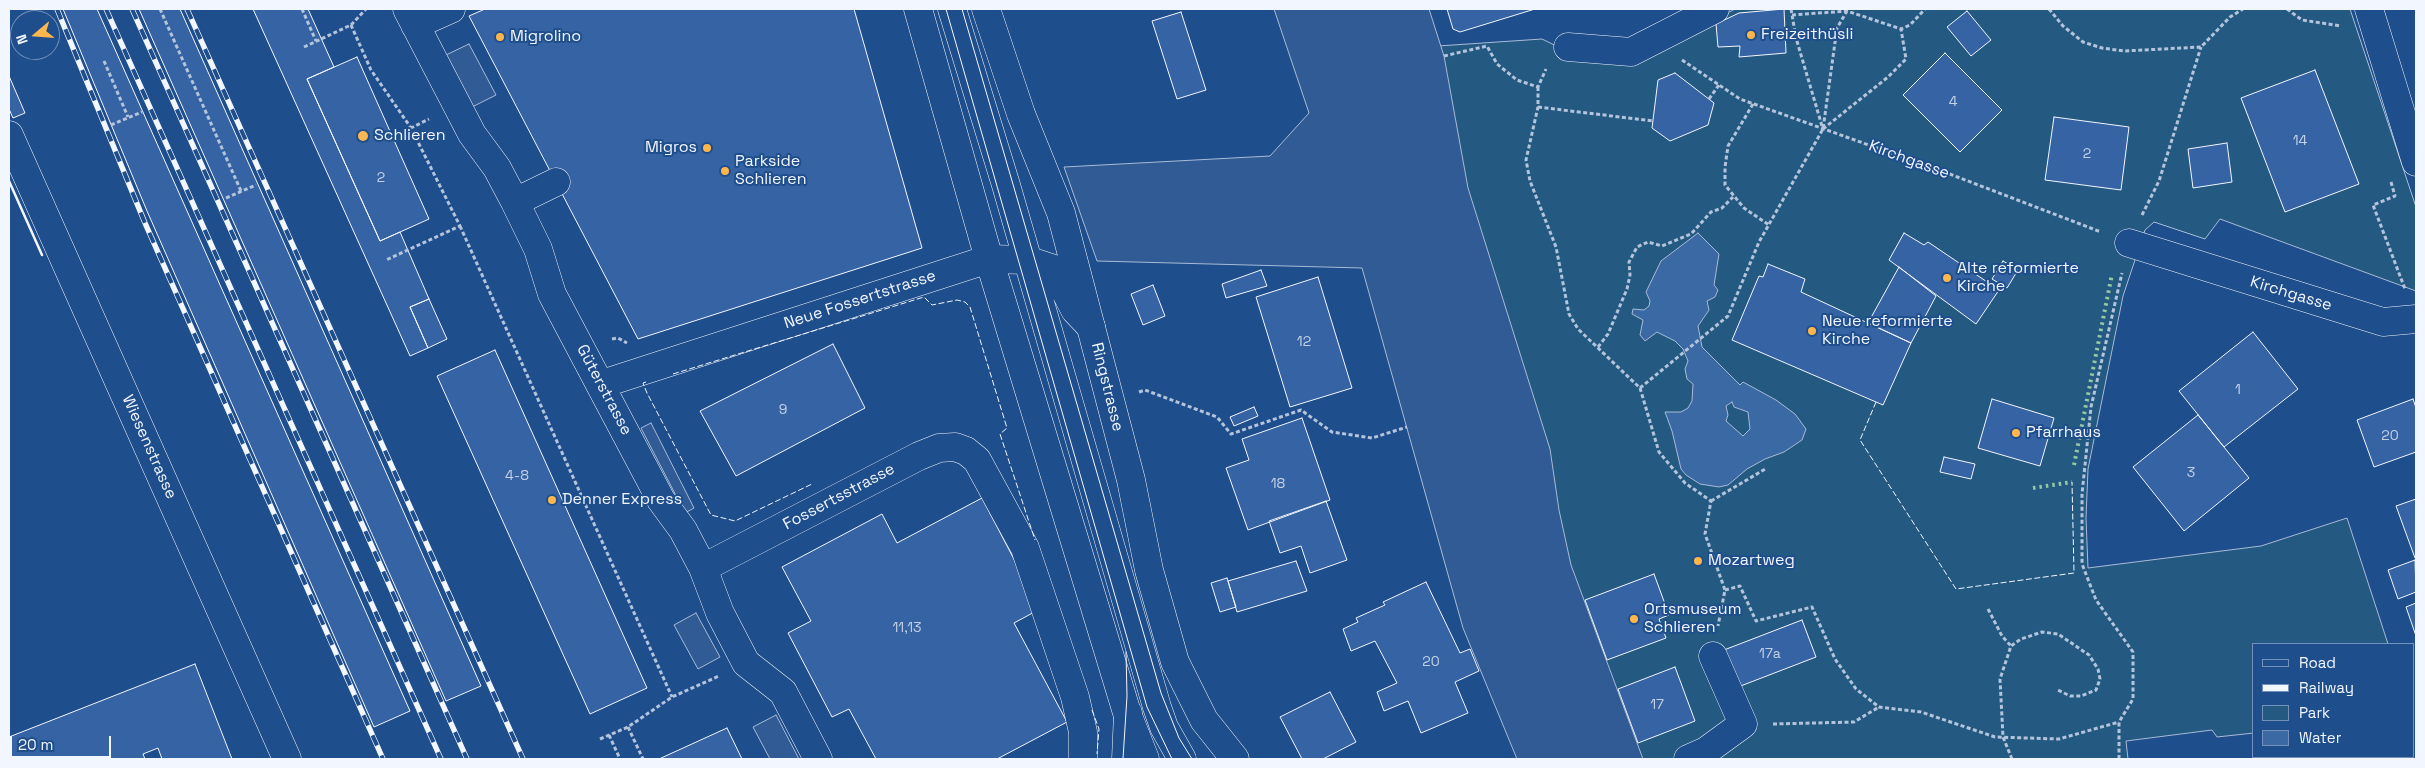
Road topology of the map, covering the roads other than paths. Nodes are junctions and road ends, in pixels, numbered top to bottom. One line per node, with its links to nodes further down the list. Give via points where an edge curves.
1 (451, 9): 7 (street)
2 (918, 9): 14 (street)
3 (952, 9): 15 (street)
4 (986, 9): 17 (street, Ringstrasse, via 1021,114 1061,213)
5 (1716, 9): 8 (street, via 1631,52)
6 (2369, 9): 10 (street)
7 (411, 17): 12 (street, Güterstrasse, via 472,134 497,168)
8 (1568, 47)
9 (9, 135): 23 (street, Wiesenstrasse)
10 (2416, 162)
11 (556, 182): 12 (street)
12 (515, 202): 18 (street, Güterstrasse, via 538,249 552,294)
13 (2129, 243): 16 (street, Kirchgasse, via 2383,322)
14 (989, 259): 15 (street, Neue Fossertstrasse); 18 (street, Neue Fossertstrasse); 22 (street)
15 (1027, 260): 17 (street, Neue Fossertstrasse, via 1054,269 1075,310); 20 (street)
16 (2416, 318)
17 (1091, 327): 29 (street, Ringstrasse, via 1131,480 1148,570 1175,662 1204,720)
18 (602, 384): 19 (street, Güterstrasse, via 661,500 683,530)
19 (704, 568): 24 (street, Güterstrasse, via 720,613 746,664 783,692); 25 (street, Fossertsstrasse, via 919,456 940,448 955,447 966,452 977,460 1025,548 1080,714)
20 (1130, 619): 22 (street); 28 (street, via 1164,727)
21 (1713, 656): 30 (street, via 1743,724 1706,751)
22 (1128, 716): 26 (street); 27 (street)
23 (287, 759)
24 (818, 759)
25 (1084, 759)
26 (1126, 759)
27 (1145, 759)
28 (1182, 759)
29 (1235, 759)
30 (1688, 759)

